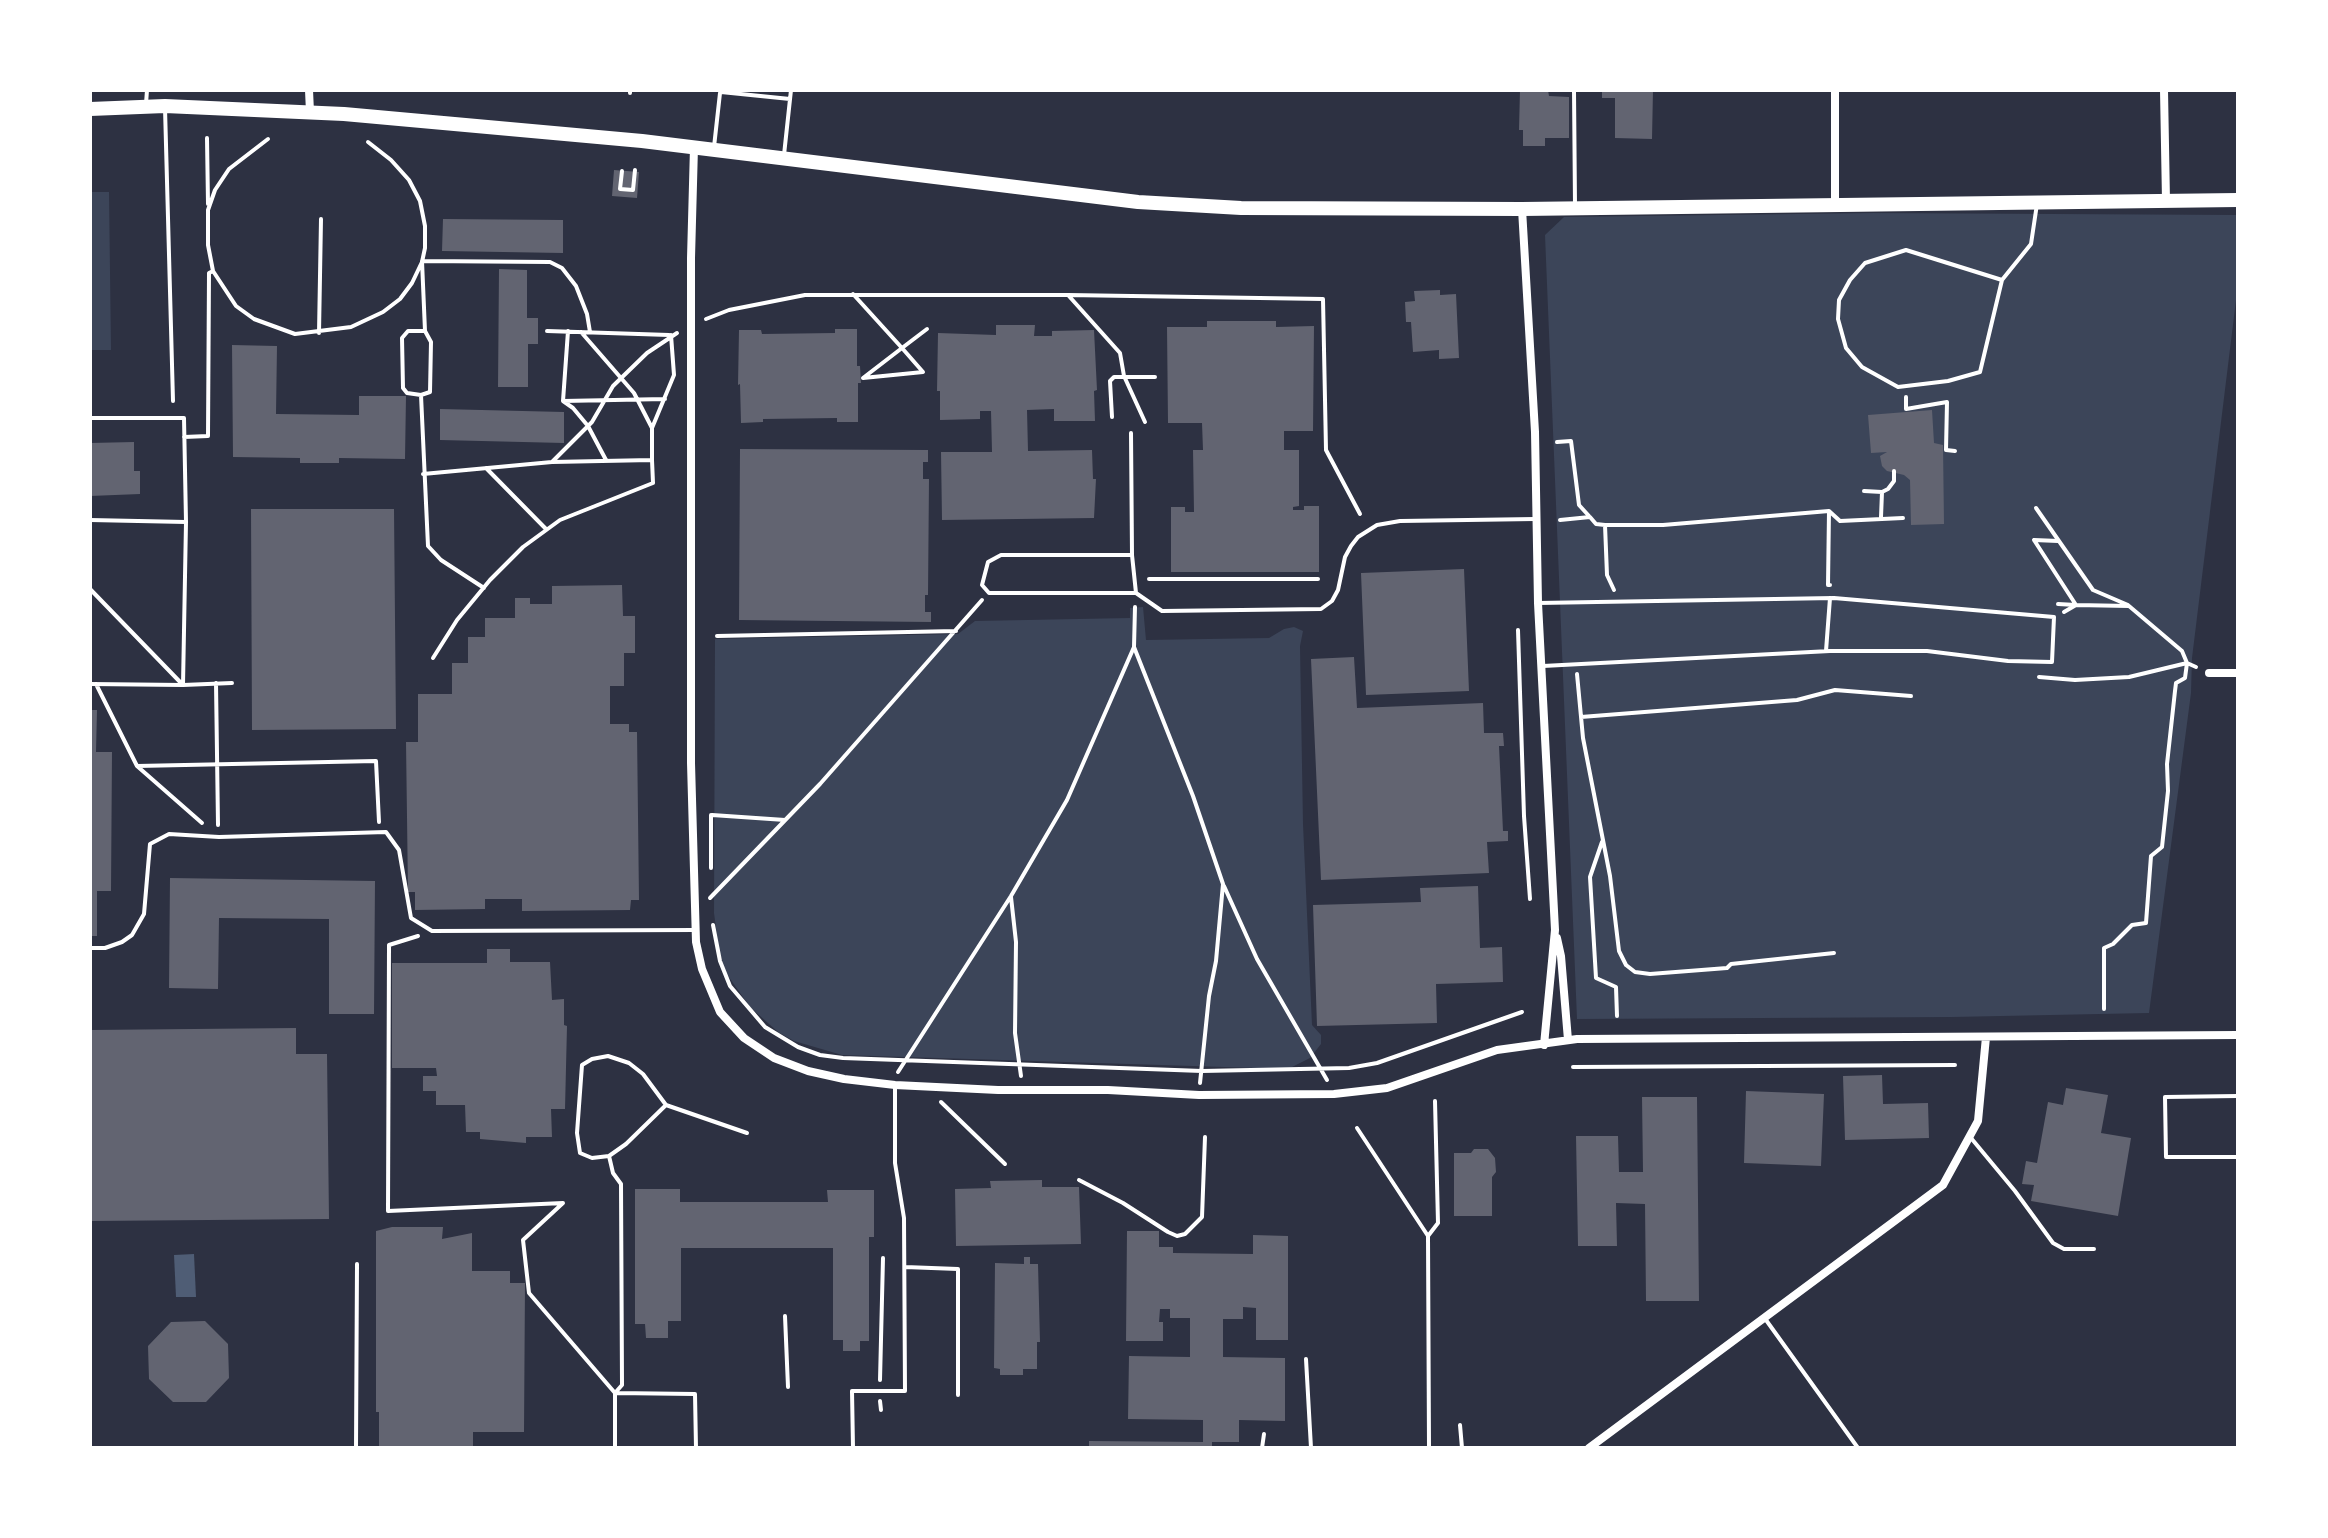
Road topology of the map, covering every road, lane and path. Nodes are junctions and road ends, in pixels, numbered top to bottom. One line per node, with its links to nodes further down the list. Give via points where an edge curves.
1 (147, 90): 10 (lane)
2 (309, 90): 12 (street)
3 (791, 90): 8 (lane)
4 (1574, 90): 25 (lane)
5 (1835, 90): 24 (street)
6 (2164, 90): 22 (street)
7 (721, 91): 8 (lane); 17 (lane)
8 (790, 99): 18 (lane)
9 (165, 106): 10 (main road); 12 (main road); 50 (lane)
10 (146, 107): 11 (main road)
11 (90, 109)
12 (310, 112): 16 (main road)
13 (207, 138): 27 (path)
14 (268, 139): 27 (path, via 229,169)
15 (368, 142): 29 (path, via 409,180 420,201 425,226)
16 (694, 147): 17 (main road); 34 (street)
17 (714, 150): 18 (main road)
18 (784, 158): 26 (main road, via 1138,202 1241,208)
19 (635, 170): 20 (path, via 633,190 620,189)
20 (622, 171)
21 (2238, 200): 22 (main road)
22 (2166, 201): 23 (main road)
23 (2037, 202): 24 (main road); 31 (lane, via 2031,244)
24 (1835, 204): 25 (main road)
25 (1575, 207): 26 (main road)
26 (1522, 209): 77 (street)
27 (208, 210): 30 (path)
28 (321, 219): 41 (path)
29 (422, 261): 36 (path); 40 (path, via 550,262 576,286); 41 (path, via 400,299 383,312 351,327)
30 (213, 271): 41 (path, via 236,306 254,319 295,334); 60 (path, via 208,436)
31 (2002, 280): 31 (lane, via 1980,372 1898,387 1862,367 1846,348 1839,300 1865,263 1906,250)
32 (853, 294): 33 (path); 34 (path, via 773,299); 43 (path)
33 (1068, 295): 44 (path, via 1120,353); 73 (path, via 1323,299 1326,450)
34 (692, 325): 42 (path); 133 (street)
35 (927, 329): 43 (path)
36 (425, 331): 47 (path, via 431,342 430,392); 47 (path, via 408,331 402,338 403,388)
37 (547, 331): 38 (path)
38 (568, 331): 39 (path); 51 (path)
39 (581, 332): 40 (path); 45 (path)
40 (590, 332): 42 (path)
41 (319, 333)
42 (671, 335): 45 (path); 49 (path, via 674,375)
43 (902, 348): 43 (path, via 923,372 863,378 892,356)
44 (1124, 376): 46 (path); 54 (path, via 1110,381); 56 (path)
45 (622, 377): 52 (path); 53 (path)
46 (1155, 377)
47 (421, 395): 68 (path)
48 (1906, 395): 62 (path, via 1906,409 1947,402 1946,450)
49 (665, 399): 53 (path); 58 (path)
50 (173, 401)
51 (563, 401): 52 (path); 57 (path)
52 (603, 401): 53 (path); 57 (path)
53 (638, 401): 58 (path)
54 (1112, 417)
55 (90, 418): 60 (path, via 184,418)
56 (1145, 422)
57 (588, 426): 63 (path); 65 (path)
58 (652, 428): 64 (path)
59 (1131, 433): 84 (lane)
60 (184, 437): 80 (path)
61 (1557, 442): 74 (path, via 1571,441 1579,505)
62 (1955, 451)
63 (606, 460): 64 (path); 65 (path)
64 (652, 460): 82 (path, via 653,483)
65 (552, 462): 66 (path)
66 (486, 468): 68 (path); 82 (path)
67 (1894, 471): 70 (path, via 1894,481)
68 (423, 474): 89 (path, via 428,546)
69 (1864, 491): 70 (path)
70 (1882, 492): 75 (path)
71 (2036, 508): 83 (path)
72 (1829, 511): 75 (path, via 1840,521); 81 (path); 88 (path, via 1828,585)
73 (1360, 514)
74 (1590, 517): 79 (path); 81 (path)
75 (1881, 517): 76 (path)
76 (1903, 518)
77 (1537, 519): 92 (lane, via 1377,525 1351,546 1338,590 1321,609 1162,611); 94 (street)
78 (90, 520): 80 (path)
79 (1560, 520)
80 (186, 522): 116 (path)
81 (1605, 525): 85 (path)
82 (547, 530): 89 (path)
83 (2058, 541): 96 (path, via 2034,540); 97 (path, via 2093,590)
84 (1132, 555): 91 (lane, via 1001,555 988,562 982,585); 92 (lane)
85 (1607, 575)
86 (1149, 579): 87 (path)
87 (1318, 579)
88 (1842, 586)
89 (484, 588): 104 (path)
90 (90, 589): 116 (path)
91 (989, 593): 92 (lane); 100 (path)
92 (1136, 593): 102 (path)
93 (1830, 598): 94 (lane); 98 (lane); 103 (lane)
94 (1538, 603): 107 (street)
95 (2046, 603): 96 (path)
96 (2076, 605): 97 (path); 98 (path)
97 (2129, 606): 105 (path, via 2182,651)
98 (2054, 617): 103 (lane, via 2052,662 1927,651)
99 (1518, 630): 130 (path)
100 (956, 631): 101 (path); 121 (path)
101 (717, 636)
102 (1134, 647): 128 (path); 129 (path, via 1067,800)
103 (1826, 651): 106 (lane)
104 (433, 658)
105 (2187, 663): 109 (path); 112 (path, via 2129,677); 138 (path, via 2185,678 2176,683 2162,847 2151,856 2146,923 2132,925 2104,948)
106 (1576, 664): 107 (lane); 118 (path)
107 (1541, 667): 134 (street)
108 (2073, 673): 112 (path)
109 (2209, 673): 110 (street)
110 (2238, 673)
111 (2039, 677): 112 (path)
112 (2075, 680)
113 (216, 683): 114 (path); 116 (path); 119 (path)
114 (232, 683)
115 (93, 684): 116 (path); 120 (path)
116 (183, 685)
117 (1911, 696): 118 (path, via 1835,690 1797,700)
118 (1581, 717): 124 (path)
119 (218, 763): 120 (path); 122 (path, via 376,761); 123 (path)
120 (137, 766): 123 (path)
121 (785, 820): 125 (path, via 711,815); 126 (path)
122 (380, 832): 123 (lane); 135 (lane, via 386,832 399,850 411,918)
123 (219, 837): 136 (lane, via 169,834 150,844 144,914 132,935 105,948)
124 (1603, 839): 137 (path, via 1619,951 1635,972 1727,968); 140 (path, via 1590,877 1596,978 1616,987)
125 (711, 870)
126 (726, 881)
127 (711, 884): 131 (path)
128 (1223, 884): 149 (path, via 1265,973); 150 (path)
129 (1011, 896): 145 (path); 146 (path)
130 (1530, 899)
131 (712, 909)
132 (712, 920): 145 (path, via 730,986 765,1027 820,1055)
133 (695, 930): 135 (lane); 151 (street, via 709,990 720,1012 744,1038 774,1058 808,1071)
134 (1555, 930): 143 (street); 144 (street)
135 (432, 931): 177 (path, via 389,945 388,1211 563,1203 523,1240 529,1293)
136 (90, 948)
137 (1834, 953)
138 (2104, 1009)
139 (1522, 1012): 149 (path, via 1377,1063)
140 (1617, 1016)
141 (2238, 1035): 142 (street)
142 (1986, 1037): 143 (street); 162 (street, via 1978,1121)
143 (1568, 1040): 144 (street)
144 (1544, 1045): 153 (street, via 1497,1050 1387,1088)
145 (904, 1062): 146 (path); 151 (path)
146 (1019, 1064): 150 (path); 152 (path)
147 (1955, 1065): 148 (path)
148 (1573, 1067)
149 (1321, 1068): 150 (path); 153 (path)
150 (1202, 1071): 154 (path)
151 (892, 1085): 152 (street); 171 (lane)
152 (1023, 1090): 154 (street)
153 (1334, 1094): 154 (street)
154 (1199, 1095)
155 (2238, 1096): 164 (lane, via 2165,1097 2165,1112 2166,1157)
156 (938, 1100): 165 (path)
157 (1435, 1101): 167 (path, via 1438,1223)
158 (666, 1105): 160 (path); 163 (path); 163 (path, via 629,1063 608,1056 582,1065 580,1153)
159 (1357, 1128): 167 (path)
160 (747, 1133)
161 (1205, 1137): 166 (path, via 1202,1217 1185,1234 1168,1232)
162 (1970, 1137): 168 (lane, via 2053,1243 2064,1249); 173 (street, via 1943,1185)
163 (609, 1156): 177 (path, via 621,1184 622,1385)
164 (2238, 1157)
165 (1005, 1164)
166 (1079, 1180)
167 (1428, 1236): 188 (path)
168 (2094, 1249)
169 (883, 1258): 176 (path)
170 (357, 1264): 182 (lane)
171 (905, 1267): 176 (lane, via 905,1391); 178 (lane, via 958,1269)
172 (785, 1316): 175 (lane)
173 (1764, 1318): 190 (street); 191 (lane)
174 (1306, 1359): 187 (lane)
175 (788, 1387)
176 (880, 1391): 179 (path); 185 (lane, via 852,1391)
177 (615, 1393): 183 (path); 184 (path, via 695,1394)
178 (958, 1395)
179 (881, 1410)
180 (1460, 1425): 189 (lane)
181 (1264, 1434): 186 (lane)
182 (356, 1448)
183 (615, 1448)
184 (696, 1448)
185 (853, 1448)
186 (1262, 1448)
187 (1311, 1448)
188 (1429, 1448)
189 (1462, 1448)
190 (1589, 1448)
191 (1858, 1448)

